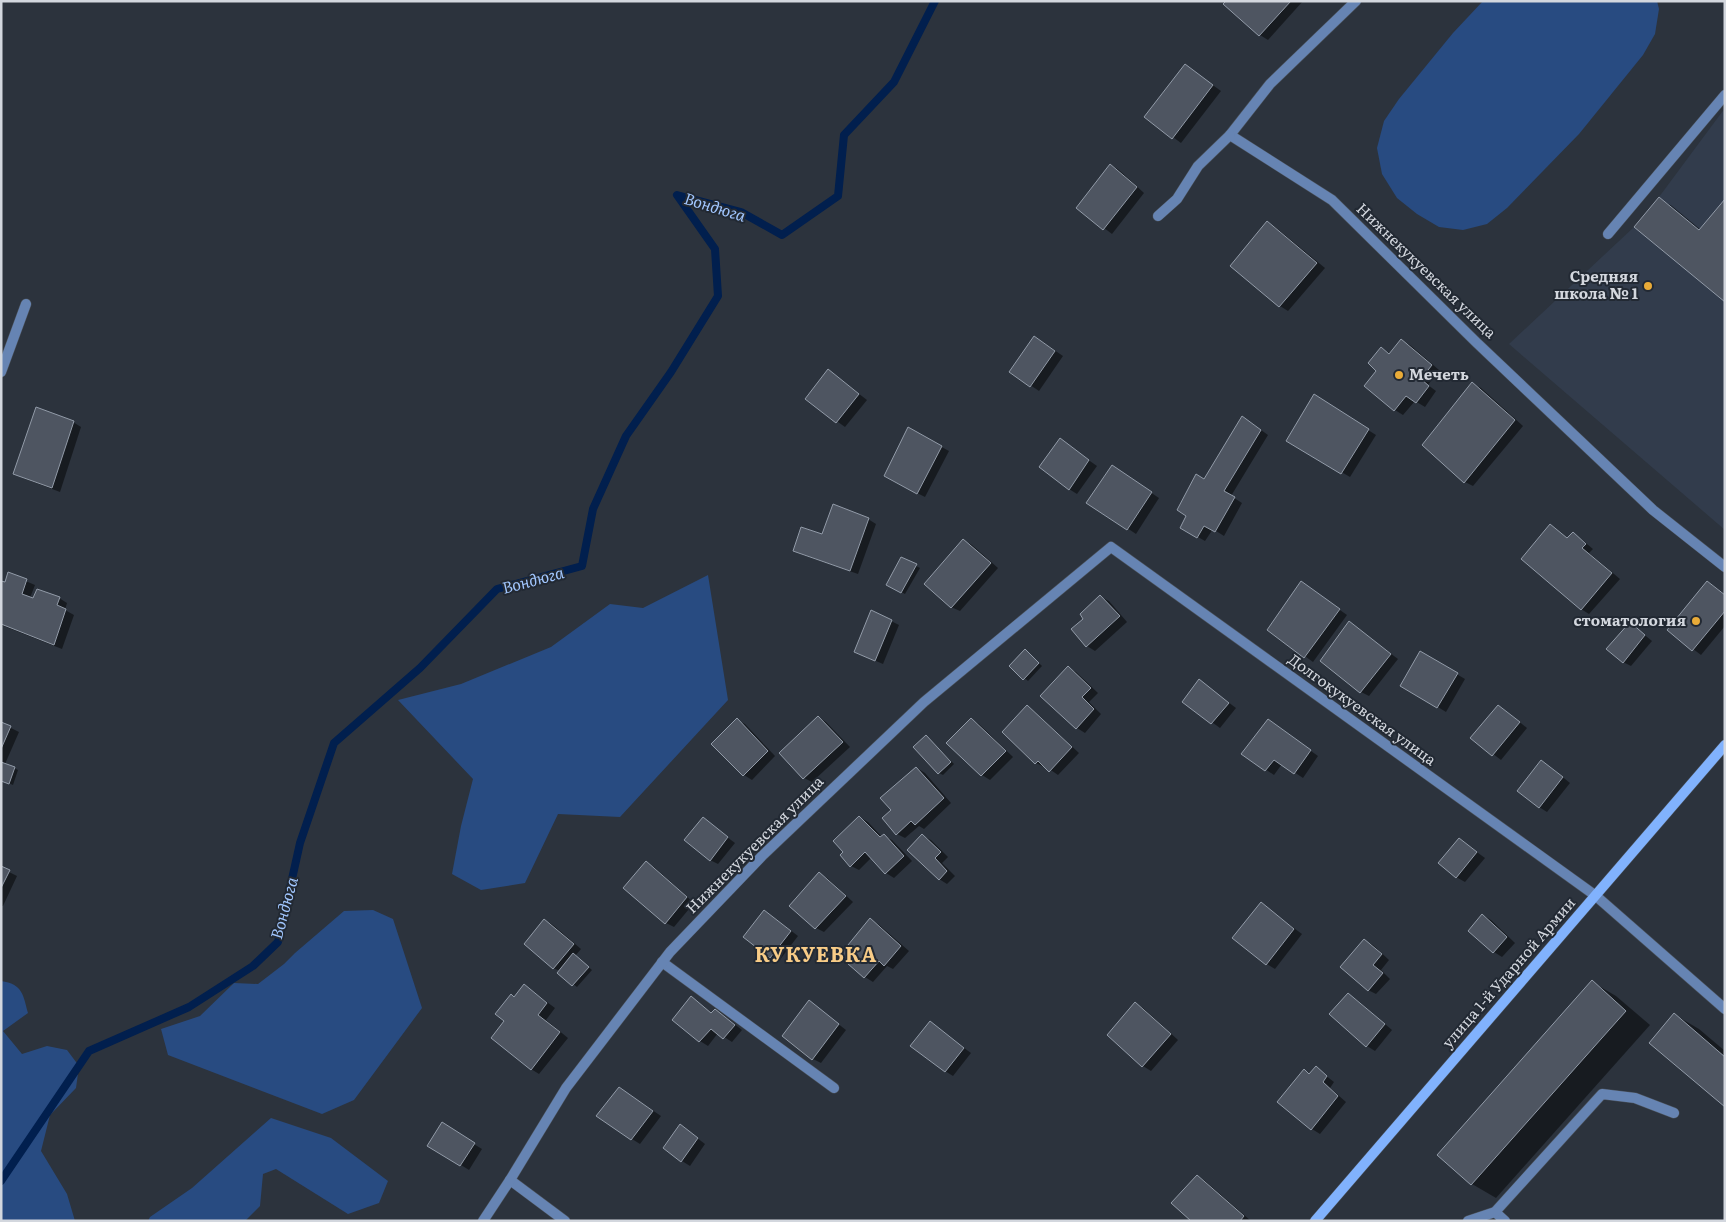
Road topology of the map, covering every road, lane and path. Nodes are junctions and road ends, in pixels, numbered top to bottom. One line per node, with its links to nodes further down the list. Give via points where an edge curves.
1 (1356, 1): 3 (street, via 1270,84)
2 (1725, 95): 5 (street)
3 (1230, 134): 4 (street, via 1198,166 1177,198); 9 (street, Нижнекукуевская улица, via 1332,200 1653,510)
4 (1158, 216)
5 (1608, 234)
6 (26, 304): 7 (street)
7 (1, 372)
8 (1111, 547): 11 (street, Долгокукуевская улица); 12 (street, Нижнекукуевская улица, via 924,702 762,856)
9 (1725, 567)
10 (1725, 745): 11 (main road, улица 1-й Ударной Армии)
11 (1596, 896): 13 (street, Долгокукуевская улица); 20 (main road, улица 1-й Ударной Армии)
12 (662, 962): 14 (street); 16 (street, Нижнекукуевская улица, via 566,1088)
13 (1725, 1009)
14 (834, 1088)
15 (1674, 1112): 17 (street, via 1635,1098 1602,1094)
16 (510, 1180): 18 (street, Нижнекукуевская улица); 19 (street)
17 (1495, 1212): 21 (street); 22 (street)
18 (483, 1221)
19 (565, 1221)
20 (1315, 1221)
21 (1468, 1221)
22 (1504, 1221)

